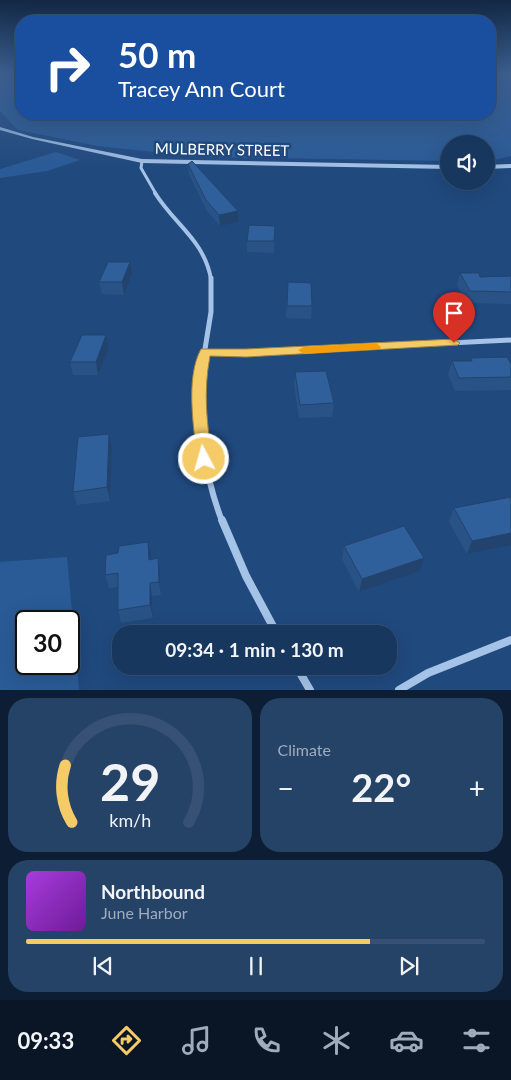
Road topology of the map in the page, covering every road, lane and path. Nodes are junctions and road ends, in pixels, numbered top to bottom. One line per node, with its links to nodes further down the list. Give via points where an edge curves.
1 (0, 128): 2 (street, MULBERRY STREET)
2 (142, 161): 3 (street, MULBERRY STREET); 7 (street, via 140,168 163,205 186,230 209,265 211,315)
3 (440, 166)
4 (511, 166): 5 (street)
5 (495, 167)
6 (511, 340): 7 (street, via 246,353)
7 (205, 352): 8 (street, via 198,405 204,459 232,547)
8 (272, 625)
9 (511, 640): 12 (street, via 428,673)
10 (301, 675): 11 (street)
11 (310, 690)
12 (398, 690)

